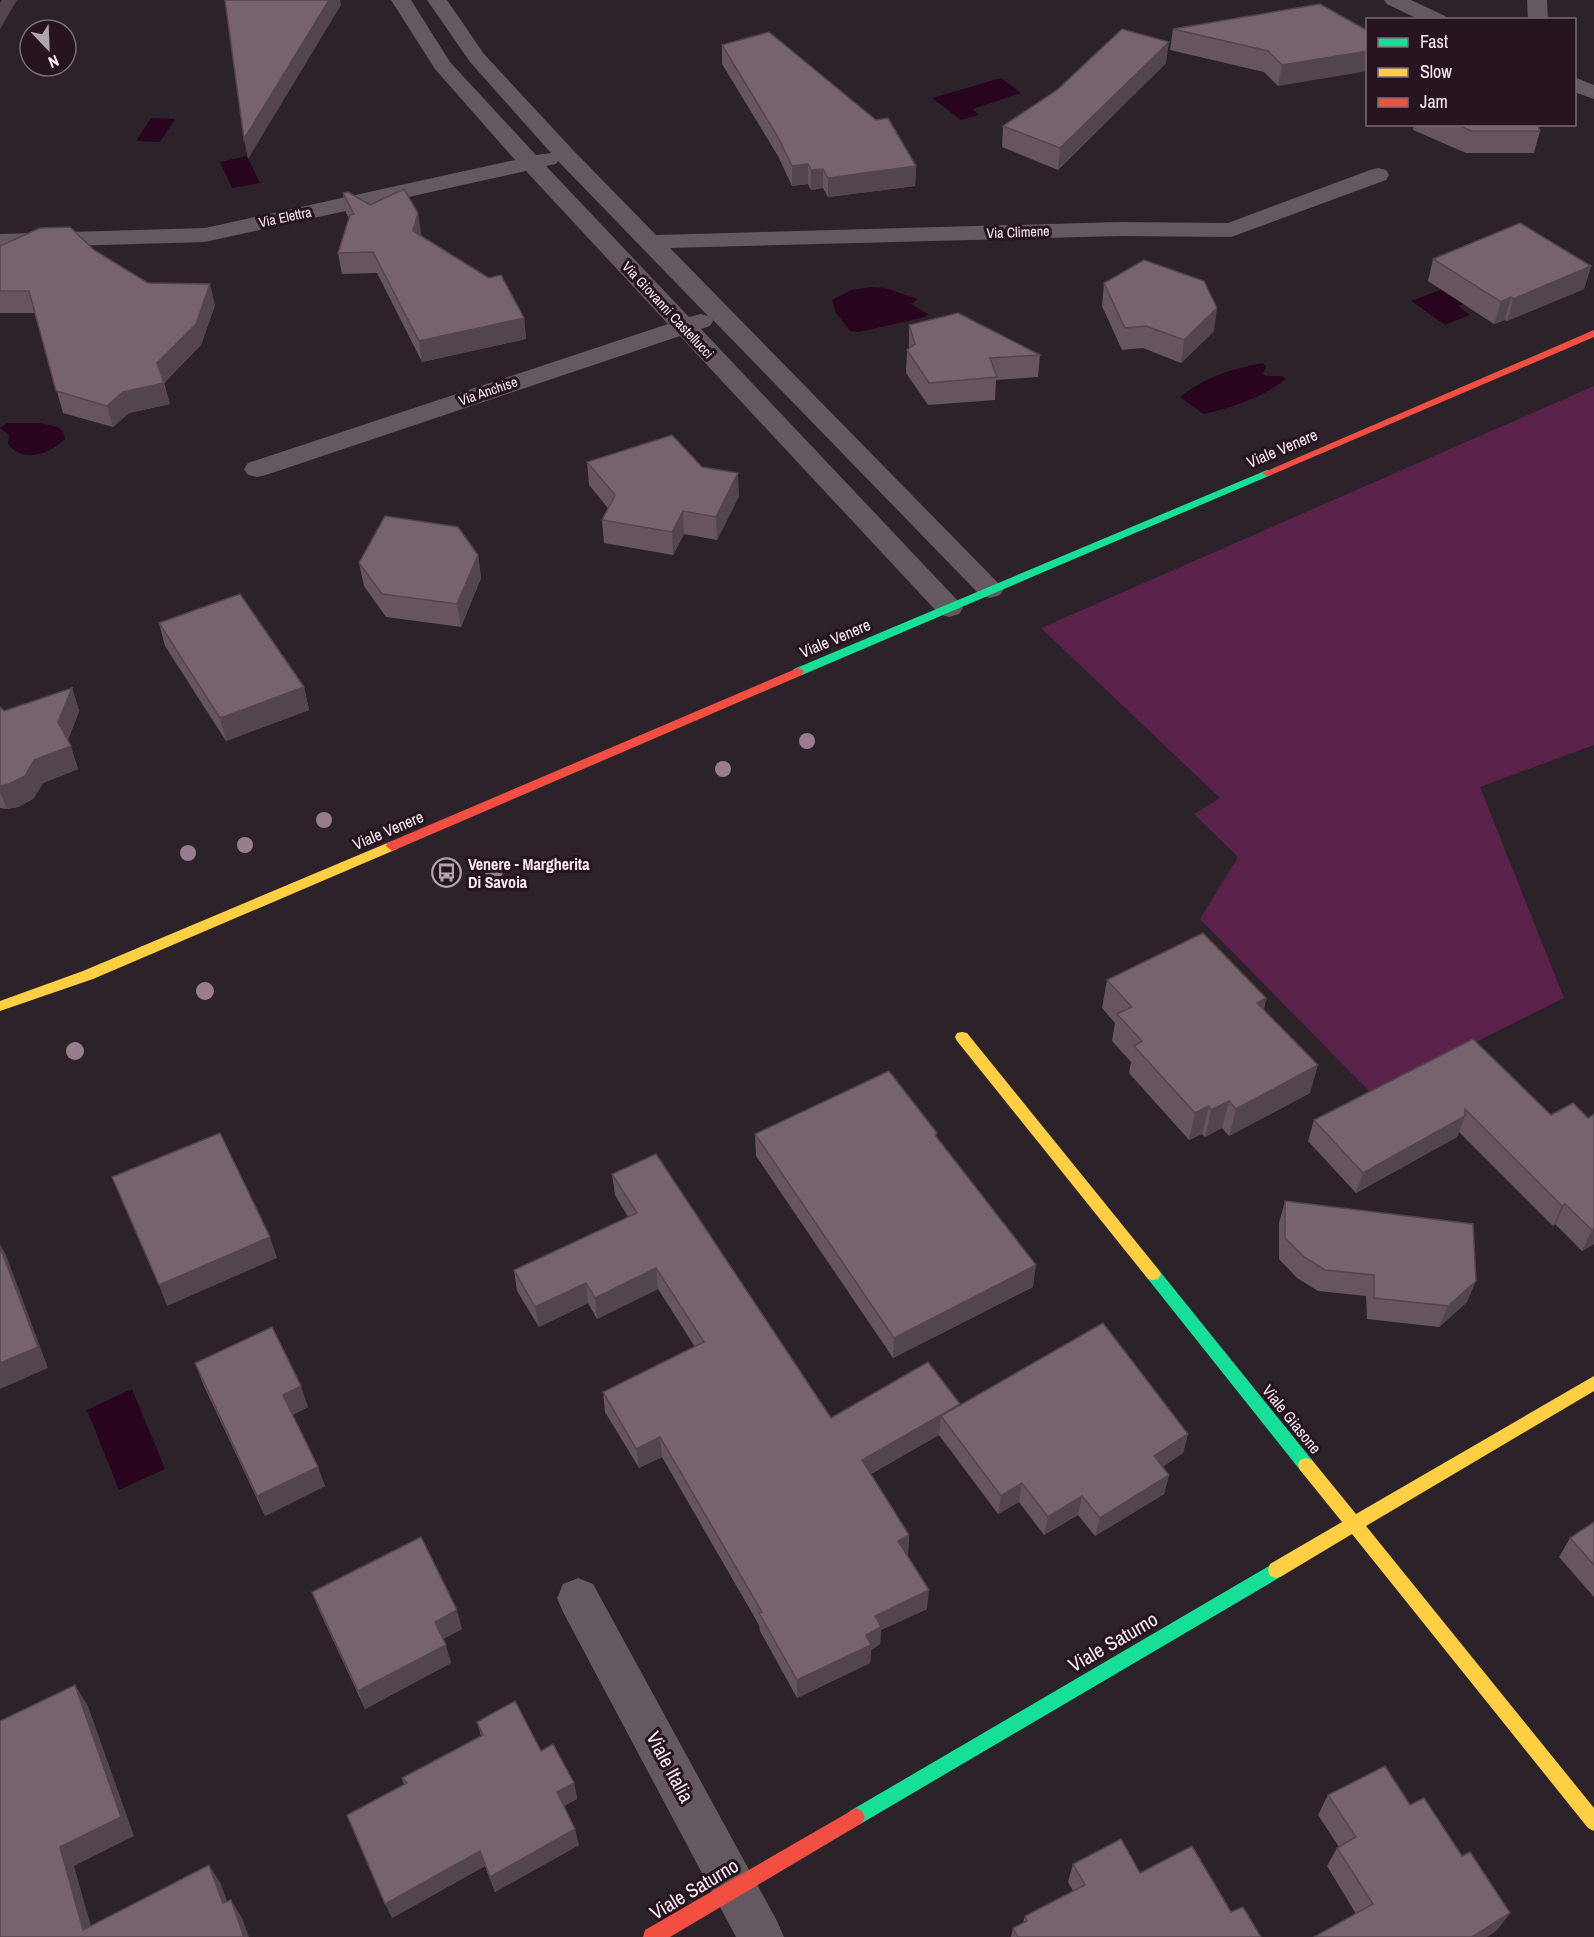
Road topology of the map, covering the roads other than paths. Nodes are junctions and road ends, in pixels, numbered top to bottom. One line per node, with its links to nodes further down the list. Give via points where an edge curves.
1 (402, 0): 10 (street, Via Giovanni Castellucci, via 442,65)
2 (437, 0): 9 (street, Via Giovanni Castellucci, via 477,58)
3 (1394, 0): 5 (street)
4 (1537, 0): 6 (street)
5 (1434, 18)
6 (1538, 18)
7 (1576, 84): 8 (street)
8 (1594, 93)
9 (565, 155): 10 (street, Via Elettra); 13 (street, Via Giovanni Castellucci)
10 (529, 164): 12 (street, Via Elettra, via 205,235); 15 (street, Via Giovanni Castellucci)
11 (1378, 175): 13 (street, Via Climene, via 1231,230 1119,229)
12 (0, 241)
13 (649, 242): 14 (street, Via Giovanni Castellucci)
14 (720, 315): 15 (street, Via Anchise); 18 (street, Via Giovanni Castellucci)
15 (683, 326): 17 (street, Via Anchise); 19 (street, Via Giovanni Castellucci)
16 (1594, 333): 18 (street, Viale Venere)
17 (257, 469)
18 (990, 590): 19 (street, Viale Venere)
19 (949, 608): 20 (street, Viale Venere)
20 (88, 975): 21 (street); 22 (street)
21 (0, 1006)
22 (18, 1016)
23 (962, 1037): 25 (street, Viale Giasone)
24 (1594, 1383): 25 (street, Viale Saturno)
25 (1355, 1523): 27 (street, Viale Giasone); 28 (street, Viale Saturno)
26 (578, 1598): 28 (street, Viale Italia)
27 (1594, 1822)
28 (734, 1888): 29 (street, Viale Saturno); 30 (street, Viale Italia)
29 (652, 1937)
30 (761, 1937)

